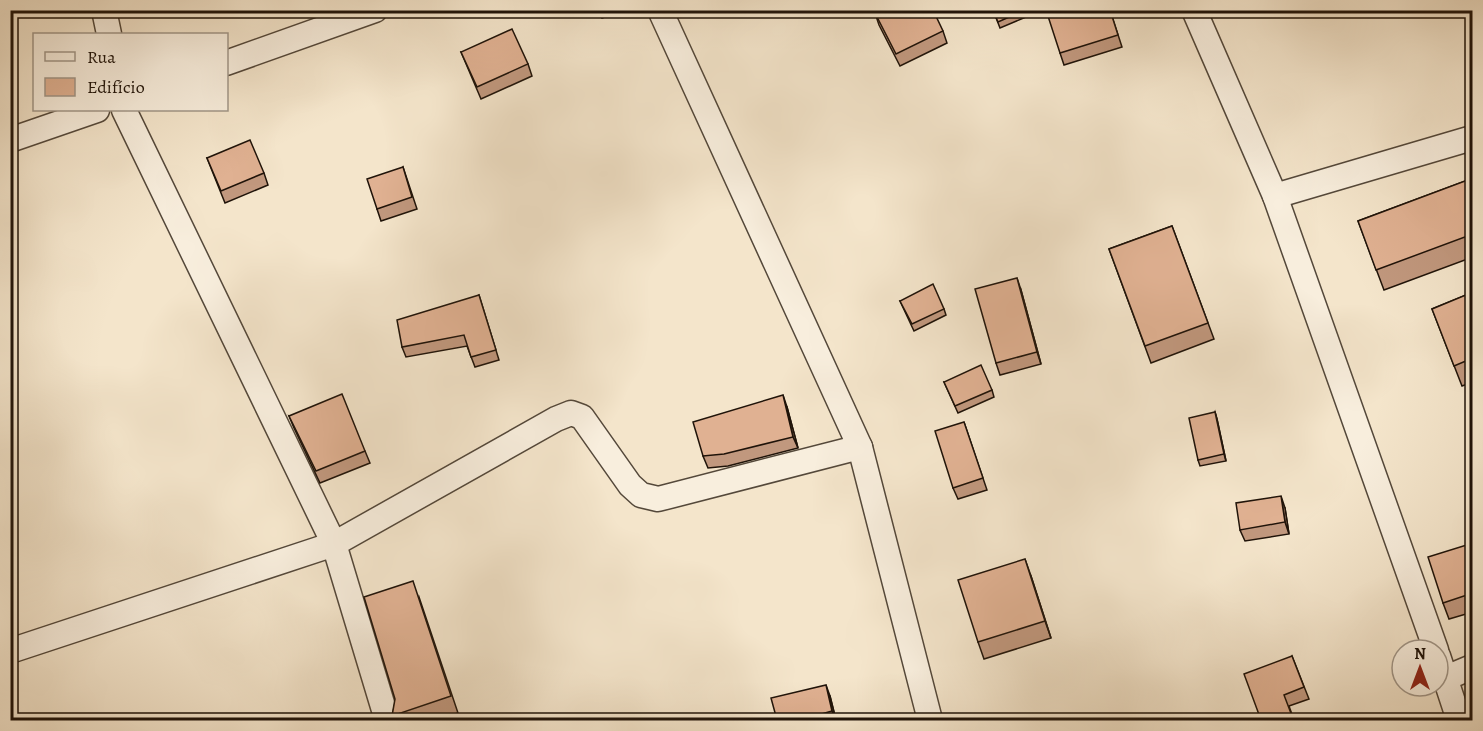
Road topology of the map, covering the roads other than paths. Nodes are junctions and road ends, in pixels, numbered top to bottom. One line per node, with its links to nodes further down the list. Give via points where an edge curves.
1 (104, 10): 5 (street)
2 (375, 10): 6 (street)
3 (660, 10): 12 (street)
4 (1194, 10): 11 (street)
5 (109, 33)
6 (228, 62)
7 (94, 111): 10 (street)
8 (124, 111): 13 (street)
9 (1473, 138): 11 (street)
10 (10, 140)
11 (1275, 196): 14 (street)
12 (860, 447): 13 (street, via 658,499 641,495 630,485 582,417 571,413); 20 (street)
13 (334, 544): 15 (street); 19 (street)
14 (1432, 638)
15 (10, 651)
16 (1473, 667): 17 (street)
17 (1450, 676)
18 (1450, 691): 21 (street)
19 (387, 720)
20 (930, 720)
21 (1459, 720)

